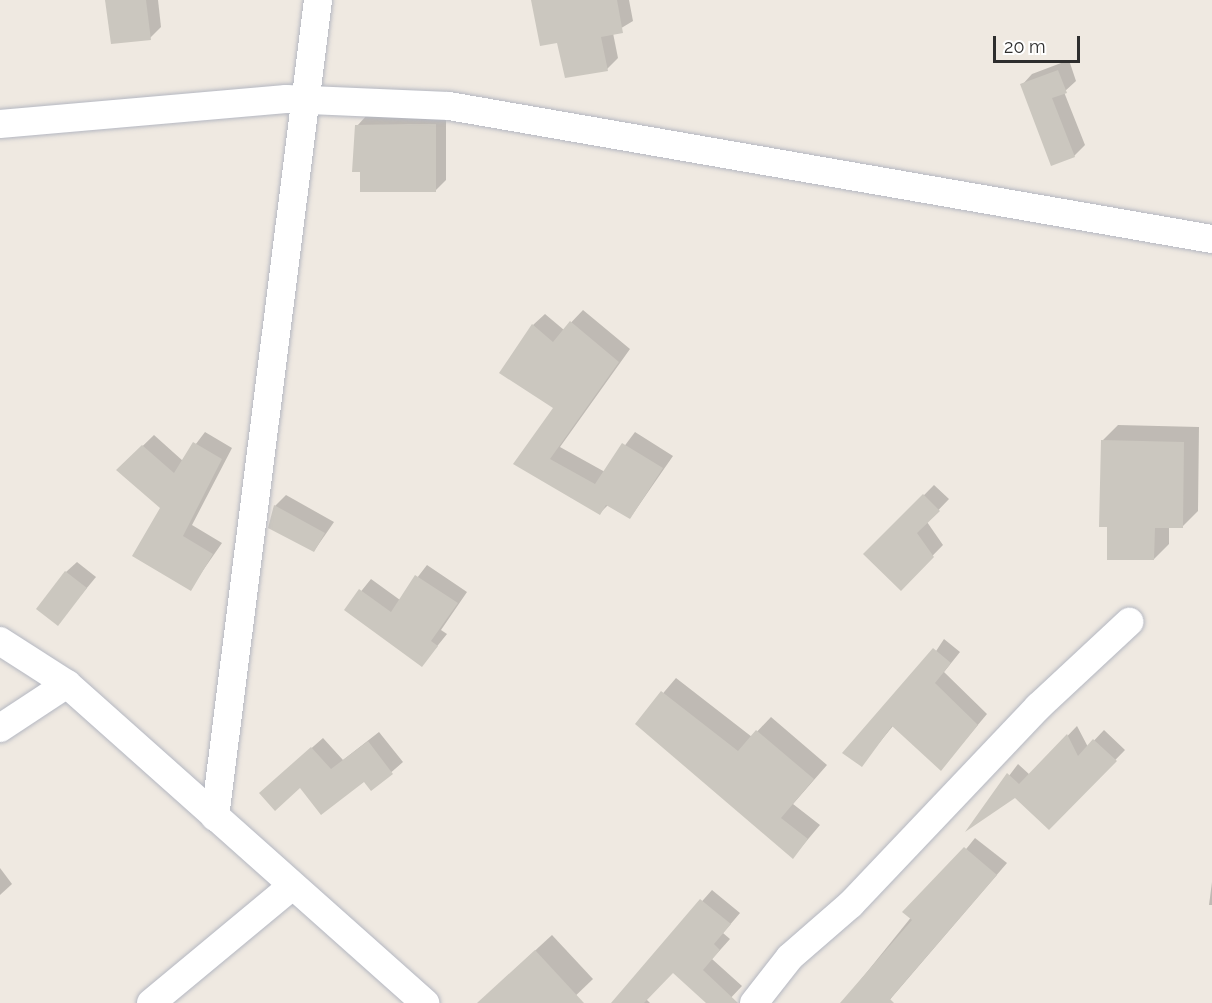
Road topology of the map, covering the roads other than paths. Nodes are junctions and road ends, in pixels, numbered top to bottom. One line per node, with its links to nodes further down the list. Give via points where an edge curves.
1 (318, 0): 2 (street)
2 (306, 102): 3 (street, via 286,99); 4 (street, via 449,106); 9 (street)
3 (0, 124)
4 (1212, 239)
5 (1129, 622): 13 (street, via 1038,707 850,904 790,957)
6 (0, 641): 7 (street)
7 (67, 684): 8 (street); 9 (street)
8 (0, 728)
9 (215, 817): 10 (street)
10 (292, 886): 11 (street); 12 (street)
11 (151, 1003)
12 (425, 1003)
13 (754, 1003)

